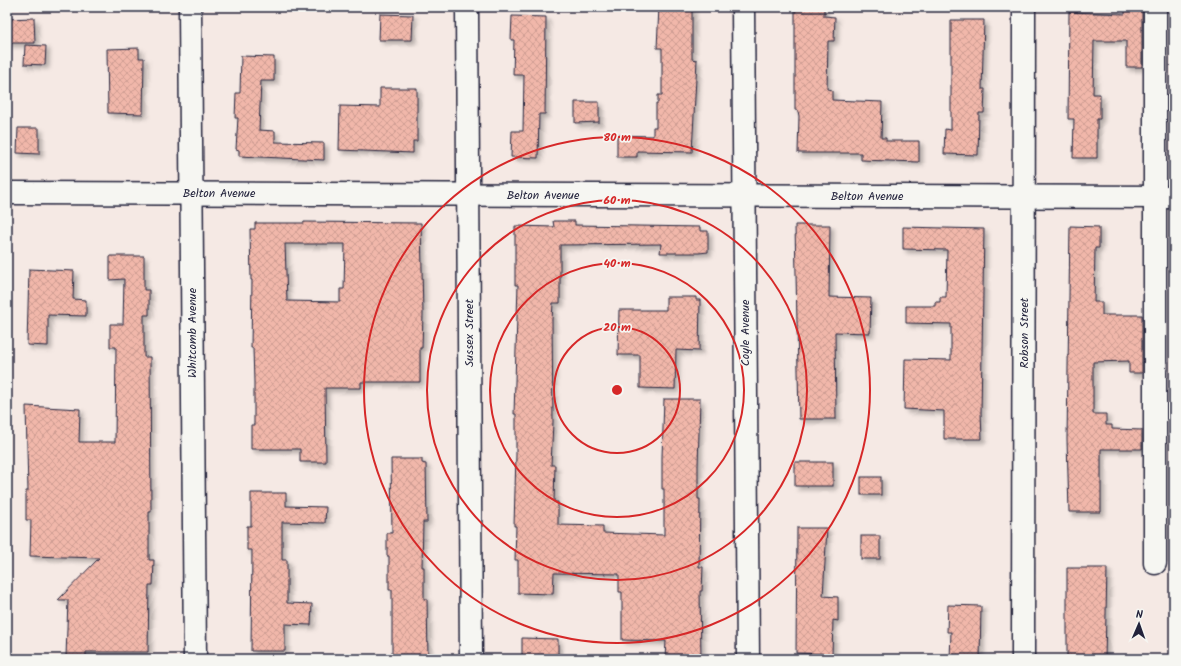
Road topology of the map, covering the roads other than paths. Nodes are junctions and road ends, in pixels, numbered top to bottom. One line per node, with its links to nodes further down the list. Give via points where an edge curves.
1 (190, 7): 7 (street, Whitcomb Avenue)
2 (467, 7): 8 (street, Sussex Street)
3 (743, 7): 9 (street, Coyle Avenue)
4 (1024, 7): 11 (street, Robson Street)
5 (1155, 7): 10 (street)
6 (7, 193): 7 (street, Belton Avenue)
7 (191, 193): 8 (street, Belton Avenue); 13 (street, Whitcomb Avenue)
8 (468, 194): 9 (street, Belton Avenue); 14 (street, Sussex Street)
9 (744, 196): 11 (street, Belton Avenue); 15 (street, Coyle Avenue)
10 (1164, 196): 11 (street, Belton Avenue); 12 (street)
11 (1024, 197): 16 (street, Robson Street)
12 (1155, 563)
13 (195, 659)
14 (471, 659)
15 (748, 659)
16 (1023, 659)

